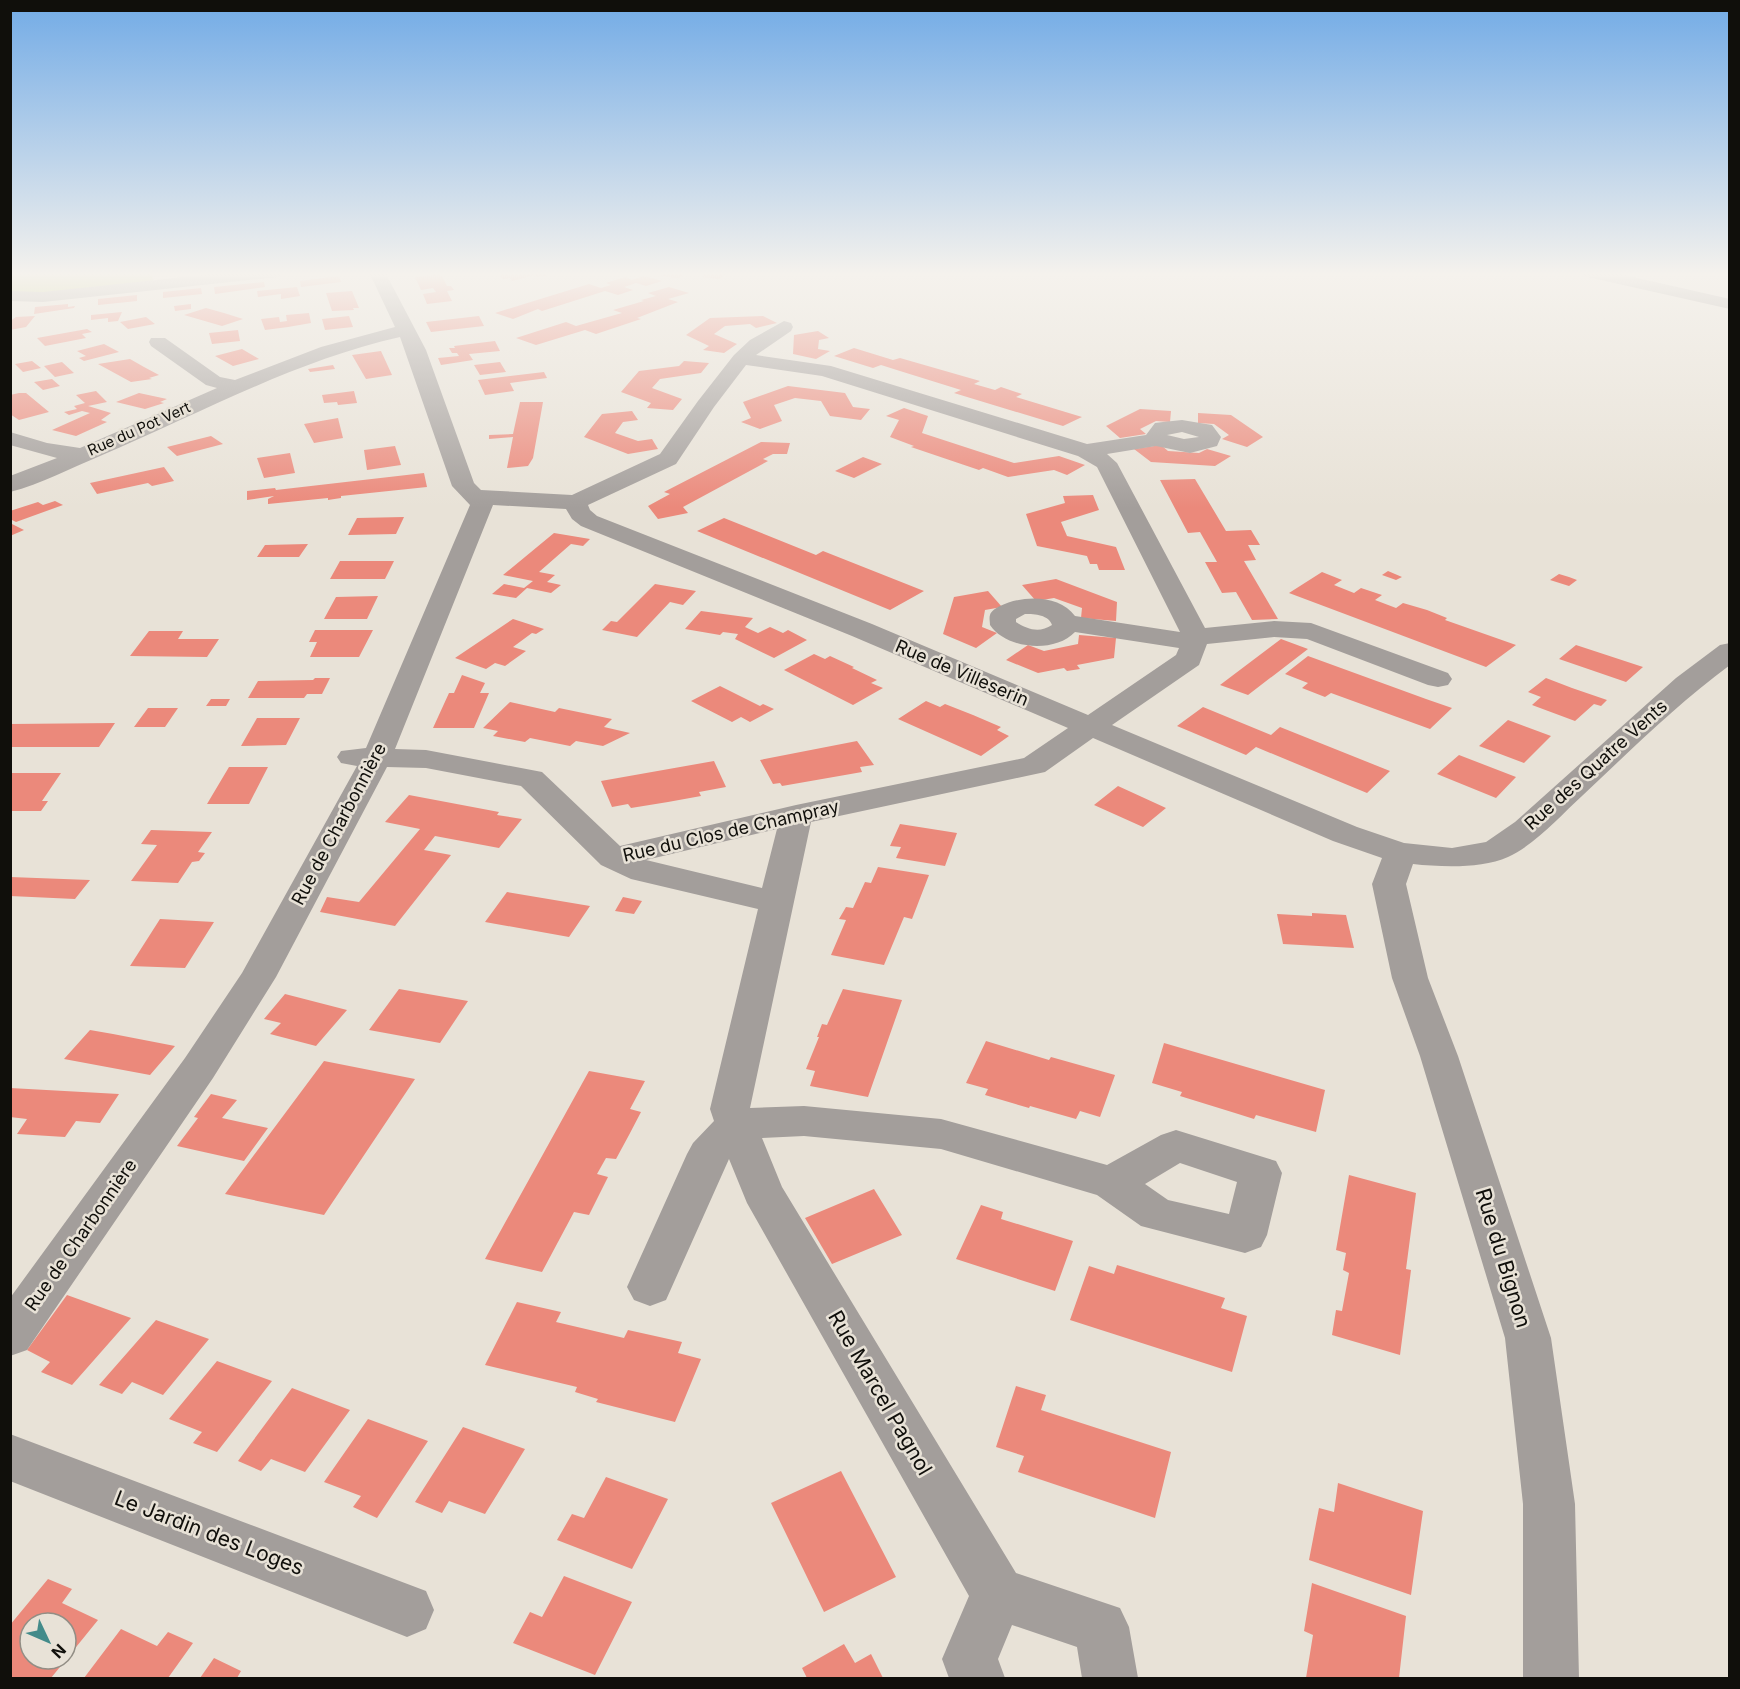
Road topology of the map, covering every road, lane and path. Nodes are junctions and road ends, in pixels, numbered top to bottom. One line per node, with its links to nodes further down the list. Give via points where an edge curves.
1 (170, 351): 6 (street, via 213,381)
2 (328, 351): 6 (street, Rue du Pot Vert)
3 (416, 351): 12 (street, via 463,486)
4 (750, 351): 5 (street)
5 (741, 359): 9 (street, via 824,370); 13 (street, via 668,459)
6 (234, 386): 10 (street, Rue du Pot Vert)
7 (10, 438): 10 (street)
8 (1158, 439): 9 (street)
9 (1086, 451): 15 (street, via 1106,463)
10 (80, 455): 11 (street, Rue du Pot Vert)
11 (10, 485)
12 (476, 497): 13 (street); 19 (street, Rue de Charbonnière, via 482,504)
13 (575, 502): 18 (street, Rue de Villeserin, via 580,514 589,521)
14 (1066, 623): 15 (street)
15 (1195, 639): 17 (street, via 1274,629 1311,631); 18 (street, Rue du Clos de Champray, via 1189,659)
16 (1730, 651): 23 (street, Rue des Quatre Vents, via 1686,684 1527,829 1496,850)
17 (1438, 679)
18 (1090, 727): 20 (street, Rue du Clos de Champray, via 1034,765); 21 (street, Rue de Villeserin, via 1345,834)
19 (365, 757): 22 (street, Rue du Clos de Champray, via 426,759 531,780); 28 (street, Rue de Charbonnière, via 258,977 199,1068)
20 (796, 814): 22 (street, Rue du Clos de Champray); 24 (street, Rue Marcel Pagnol)
21 (1400, 853): 23 (street, Rue de Villeserin); 34 (street, Rue du Bignon, via 1389,884 1410,978 1439,1056 1528,1338 1550,1504)
22 (613, 858): 24 (street, via 643,872)
23 (1452, 858)
24 (776, 902): 25 (street, Rue Marcel Pagnol, via 730,1109)
25 (736, 1124): 26 (street, via 804,1121 941,1134); 27 (street, via 708,1154); 30 (street, Rue Marcel Pagnol, via 762,1191)
26 (1111, 1183)
27 (650, 1287)
28 (10, 1336)
29 (10, 1457): 31 (street, Le Jardin des Loges)
30 (998, 1594): 32 (street, via 970,1659); 33 (street, via 1101,1627)
31 (407, 1610)
32 (977, 1678)
33 (1110, 1678)
34 (1551, 1678)

